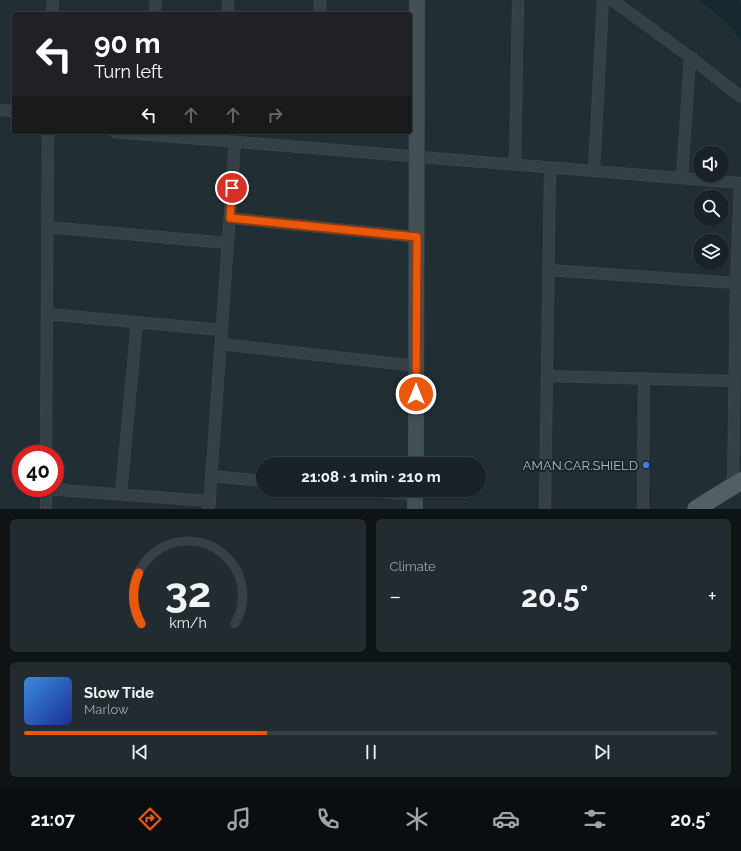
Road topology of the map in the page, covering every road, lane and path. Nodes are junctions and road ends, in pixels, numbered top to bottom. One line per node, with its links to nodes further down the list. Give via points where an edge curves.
1 (53, 0): 9 (street)
2 (156, 0): 10 (street)
3 (228, 0): 11 (street)
4 (320, 0): 12 (street)
5 (418, 0): 13 (street)
6 (518, 0): 22 (street)
7 (603, 0): 24 (street)
8 (612, 0): 14 (street)
9 (52, 12)
10 (156, 12)
11 (228, 12)
12 (320, 12)
13 (414, 56): 21 (street)
14 (690, 57): 15 (street); 25 (street)
15 (741, 97)
16 (0, 110): 17 (street)
17 (12, 111)
18 (48, 134): 28 (street)
19 (160, 134): 20 (street)
20 (235, 142): 21 (street); 27 (street)
21 (417, 157): 22 (street); 29 (street)
22 (515, 165): 23 (street)
23 (550, 168): 24 (street); 31 (street)
24 (594, 171): 25 (street)
25 (682, 178): 26 (street)
26 (741, 183): 32 (street)
27 (230, 218): 29 (street); 30 (street)
28 (47, 227): 30 (street); 33 (street)
29 (417, 237): 37 (street)
30 (228, 243): 35 (street)
31 (548, 270): 32 (street); 38 (street)
32 (736, 283): 40 (street)
33 (47, 314): 34 (street); 41 (street)
34 (137, 322): 35 (street); 47 (street)
35 (222, 330): 36 (street)
36 (221, 344): 37 (street); 43 (street)
37 (416, 366): 42 (street)
38 (546, 376): 39 (street); 51 (street)
39 (644, 378): 40 (street); 52 (street)
40 (734, 381): 45 (street)
41 (46, 445)
42 (416, 457)
43 (212, 476): 44 (street); 49 (street)
44 (256, 480)
45 (737, 484): 53 (main road)
46 (64, 489): 47 (street)
47 (121, 493): 49 (street)
48 (46, 497): 50 (street)
49 (209, 505)
50 (46, 509)
51 (545, 509)
52 (643, 509)
53 (696, 509)

